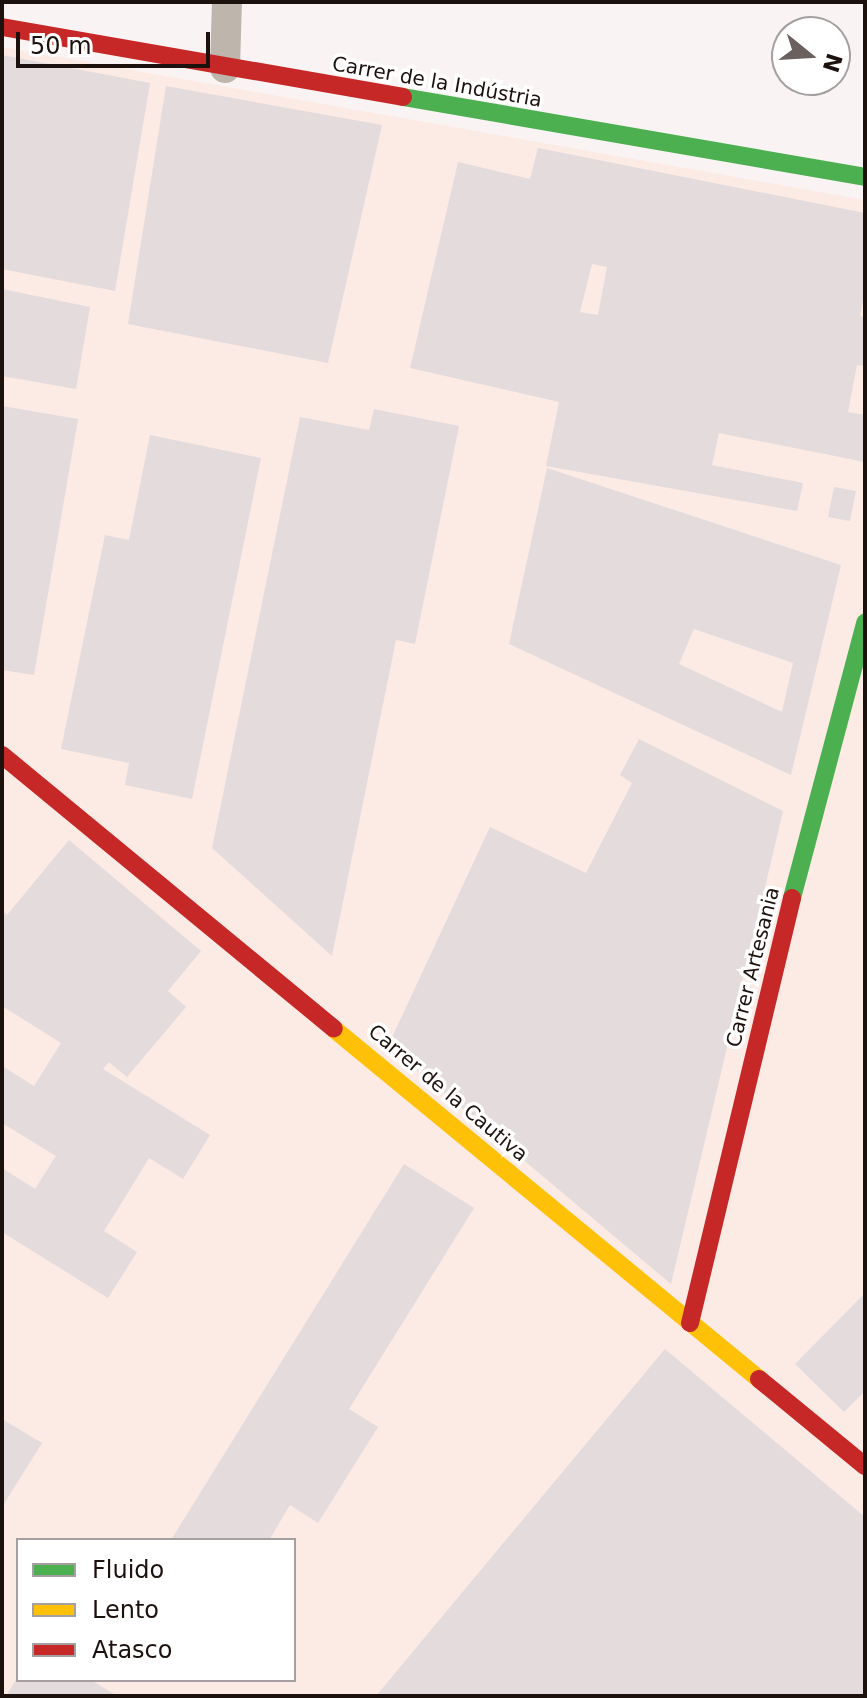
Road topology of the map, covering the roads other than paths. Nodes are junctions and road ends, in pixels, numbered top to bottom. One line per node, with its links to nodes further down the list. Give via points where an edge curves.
1 (227, 2): 3 (street)
2 (2, 27): 3 (street, Carrer de la Indústria)
3 (225, 68): 4 (street, Carrer de la Indústria)
4 (865, 177)
5 (865, 623): 7 (street, Carrer Artesania, via 811,821)
6 (2, 755): 7 (street, Carrer de la Cautiva)
7 (690, 1323): 8 (street, Carrer de la Cautiva)
8 (865, 1466)

